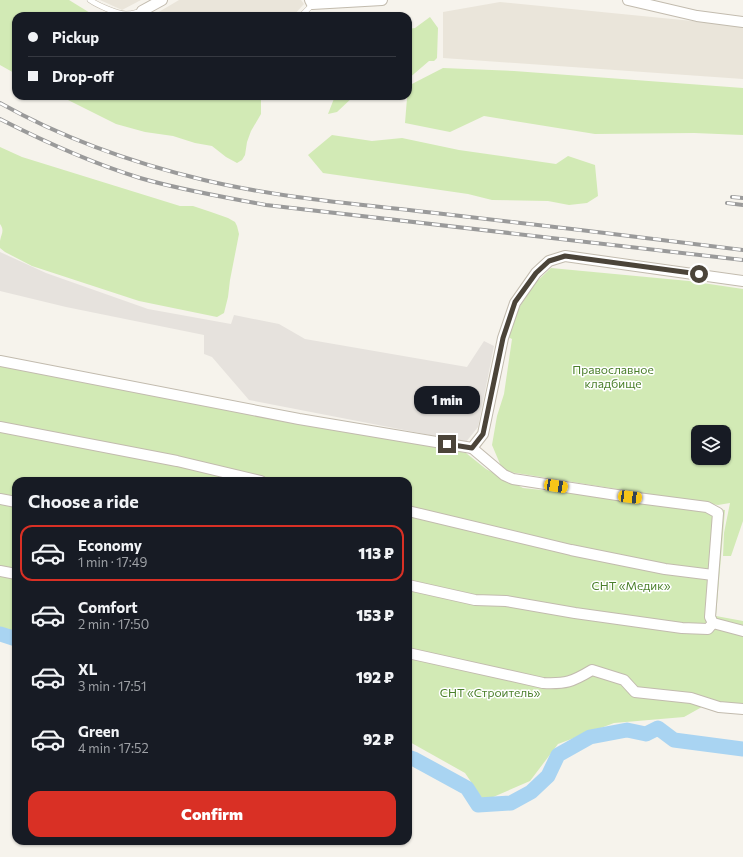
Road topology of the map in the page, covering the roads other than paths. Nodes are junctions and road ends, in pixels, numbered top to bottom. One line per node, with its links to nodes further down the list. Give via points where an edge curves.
1 (90, 0): 6 (lane)
2 (162, 0): 7 (street)
3 (382, 0): 5 (street)
4 (628, 0): 9 (street, via 697,16)
5 (314, 1): 8 (lane)
6 (119, 12)
7 (148, 12)
8 (304, 12)
9 (743, 22)
10 (743, 281): 13 (street, via 565,256 549,261 536,273 515,302 503,338 483,434)
11 (0, 361): 13 (street, via 299,419)
12 (0, 427): 14 (street, via 177,461)
13 (472, 448): 20 (street, via 512,479 707,507 718,513)
14 (244, 477)
15 (0, 499): 16 (street)
16 (12, 501)
17 (412, 512): 20 (street, via 571,550 665,569)
18 (0, 571): 19 (street)
19 (12, 573)
20 (714, 575): 22 (street, via 710,617)
21 (412, 586): 22 (street, via 475,600 506,601 682,628 708,629)
22 (714, 623): 23 (street)
23 (743, 631)
24 (412, 655): 25 (street, via 542,683 562,684 578,679 592,670 624,680 635,692 691,698 719,707)
25 (743, 709)

